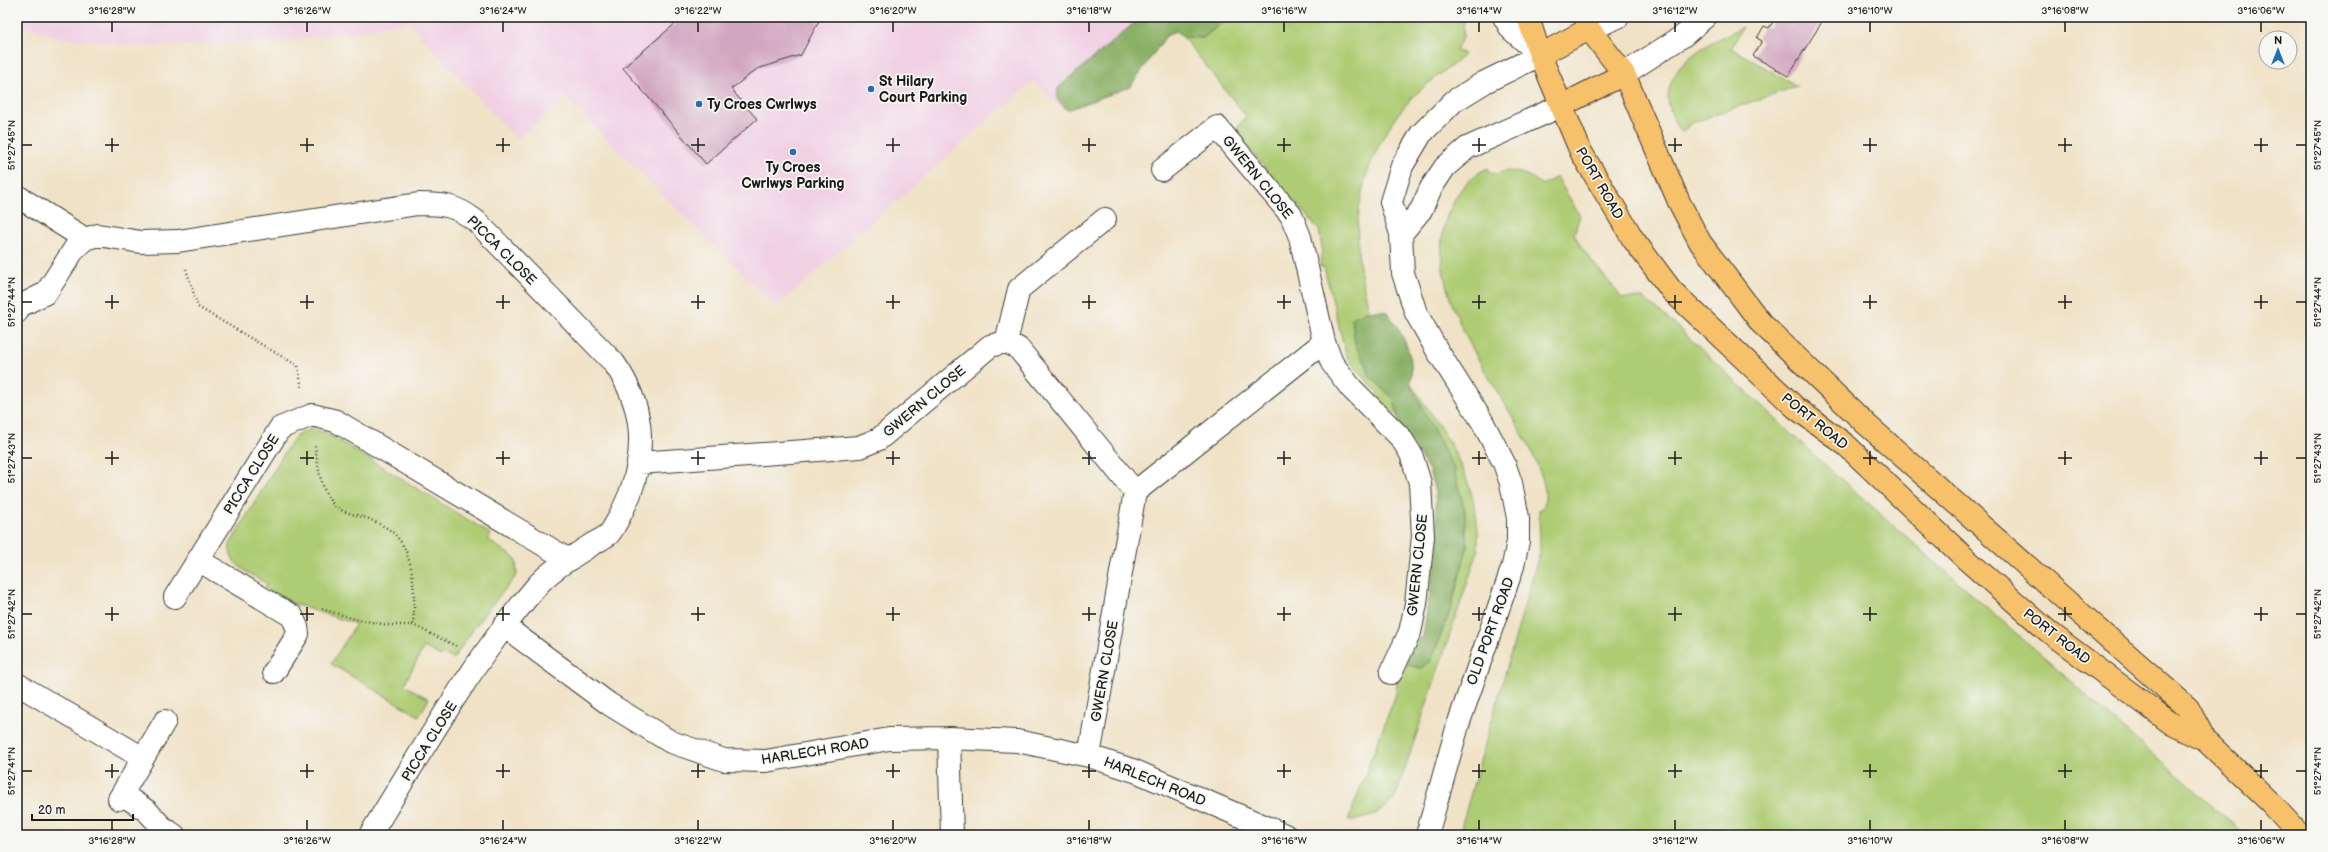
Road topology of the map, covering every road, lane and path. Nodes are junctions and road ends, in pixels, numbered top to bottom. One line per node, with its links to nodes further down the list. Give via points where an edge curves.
1 (1504, 17): 6 (street, via 1511,29)
2 (1528, 17): 6 (main road, PORT ROAD)
3 (1618, 17): 5 (street)
4 (1705, 17): 7 (street, via 1683,36)
5 (1587, 23): 6 (main road); 7 (main road, PORT ROAD)
6 (1540, 55): 8 (main road, PORT ROAD); 12 (street, OLD PORT ROAD, via 1469,91 1421,134 1402,166 1391,202)
7 (1624, 74): 8 (main road); 33 (main road, PORT ROAD, via 1679,202 1700,242 1761,323 1866,424 2188,708)
8 (1561, 106): 12 (street, via 1467,148 1445,167 1421,210); 33 (main road, PORT ROAD, via 1599,186 1633,239 1672,291 1796,408 1846,445 1967,560 2049,632 2172,724)
9 (1162, 170): 17 (street, GWERN CLOSE, via 1217,127 1291,215 1300,237)
10 (17, 196): 13 (street)
11 (1105, 219): 16 (street, via 1019,289)
12 (1401, 234): 40 (street, OLD PORT ROAD, via 1403,273 1416,313 1496,445 1511,483 1518,518 1518,540 1513,566 1458,725)
13 (85, 239): 14 (street, PICCA CLOSE, via 98,235 141,242); 15 (street, via 75,248 46,293 20,306)
14 (178, 241): 18 (path, via 198,308 298,366); 19 (street, PICCA CLOSE, via 418,204 443,204 460,210 476,221 614,363 627,382 636,404 640,436)
15 (17, 312)
16 (1006, 342): 19 (street, GWERN CLOSE, via 990,346 880,439 859,446); 20 (street, via 1018,348)
17 (1324, 342): 20 (street); 29 (street, GWERN CLOSE, via 1332,363 1351,388 1400,438 1411,454 1420,483 1423,536 1416,604 1410,632)
18 (308, 416): 21 (street, PICCA CLOSE, via 280,428); 22 (street, via 336,421); 25 (path, via 322,482 332,502 346,513 364,517 389,529 404,549 415,590)
19 (639, 463): 22 (street, PICCA CLOSE, via 630,495 609,533)
20 (1135, 492): 34 (street, GWERN CLOSE)
21 (198, 560): 23 (street, PICCA CLOSE); 28 (street, via 292,616 298,634)
22 (569, 560): 26 (street, PICCA CLOSE, via 537,585)
23 (175, 597)
24 (318, 608): 25 (path, via 388,625)
25 (412, 625): 27 (path, via 456,646)
26 (504, 626): 27 (street, PICCA CLOSE); 32 (street, HARLECH ROAD, via 609,704 671,742 724,760 766,761 889,739)
27 (478, 662): 37 (street, PICCA CLOSE)
28 (274, 672)
29 (1391, 673)
30 (17, 684): 35 (street)
31 (165, 721): 35 (street)
32 (949, 738): 34 (street, HARLECH ROAD, via 1017,741); 38 (street)
33 (2205, 740): 41 (main road, PORT ROAD, via 2271,803)
34 (1089, 756): 39 (street, HARLECH ROAD, via 1135,771)
35 (142, 758): 36 (street, via 120,796 147,811)
36 (174, 835)
37 (370, 835)
38 (952, 835)
39 (1285, 835)
40 (1427, 835)
41 (2300, 835)

